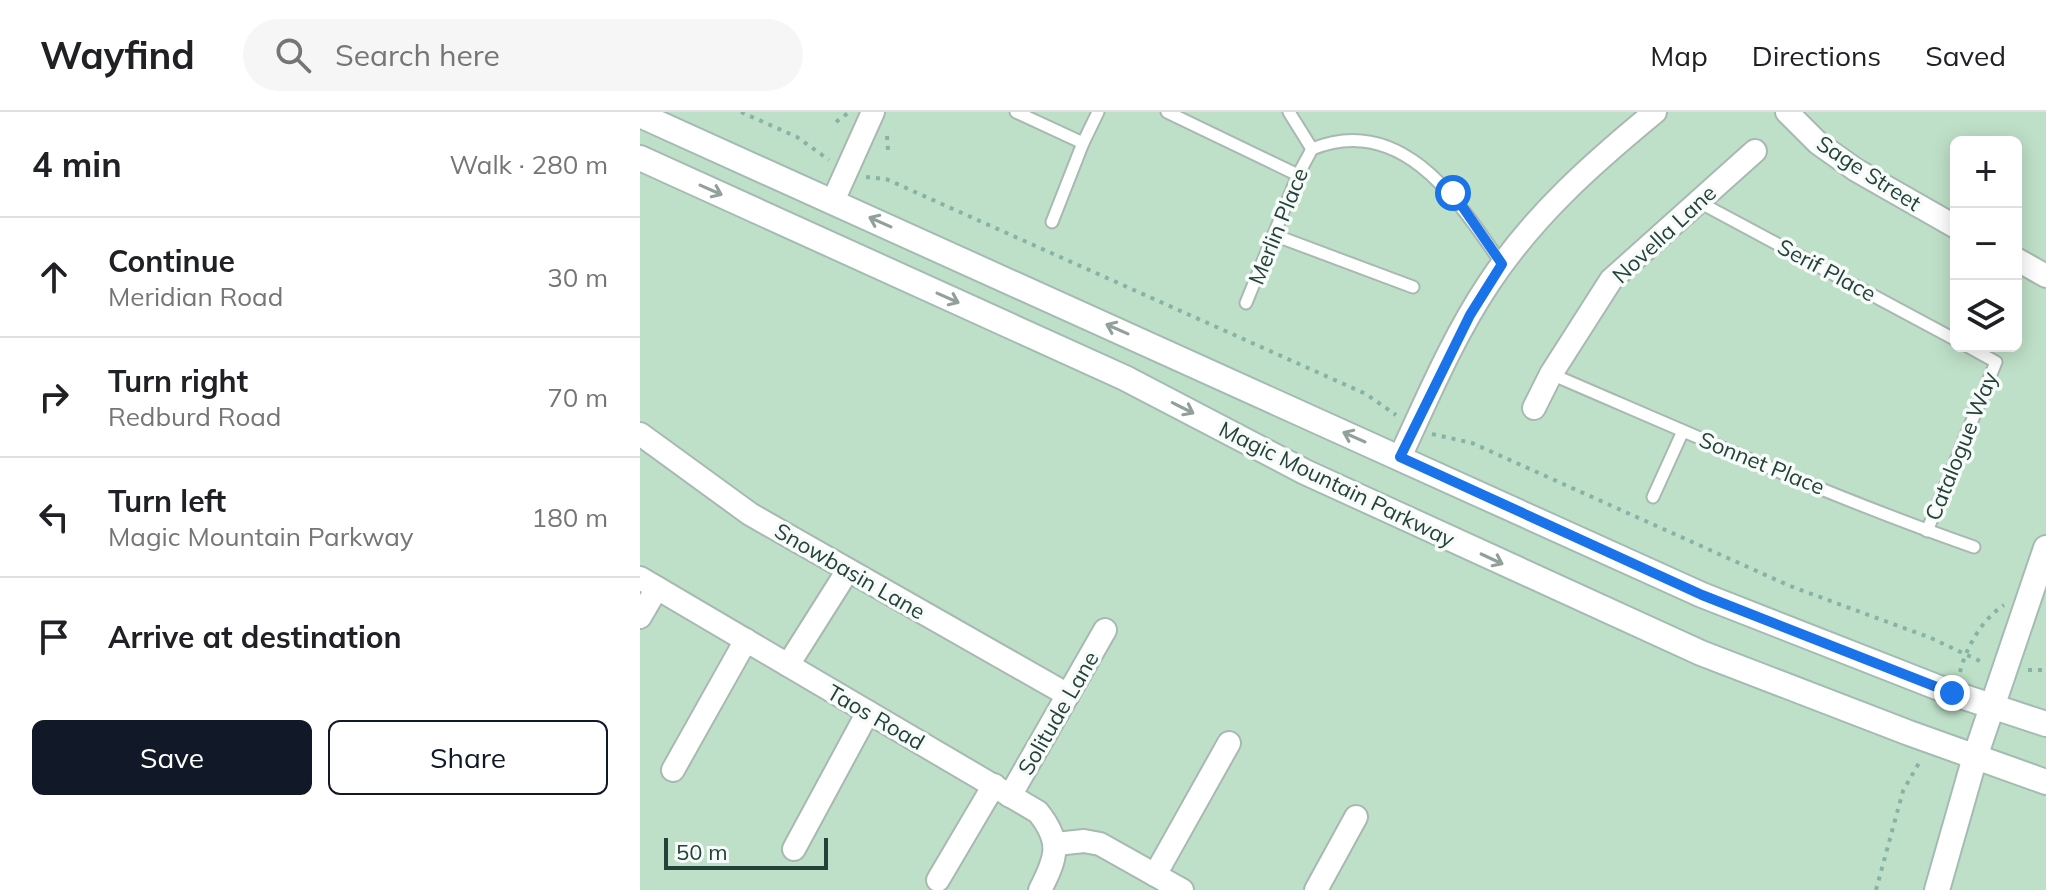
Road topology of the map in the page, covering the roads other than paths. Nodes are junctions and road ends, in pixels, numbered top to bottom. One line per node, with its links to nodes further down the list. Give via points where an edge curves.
1 (873, 112): 14 (street)
2 (1016, 112): 9 (lane)
3 (1098, 112): 9 (lane)
4 (1167, 112): 13 (lane)
5 (1289, 112): 10 (lane)
6 (1655, 112): 20 (street, via 1568,187)
7 (1787, 112): 17 (street, Sage Street, via 1856,170)
8 (640, 115): 14 (street)
9 (1083, 143): 16 (lane)
10 (1312, 149): 13 (lane, Merlin Place); 20 (lane, via 1330,140 1369,137 1423,162 1453,193)
11 (1755, 151): 15 (street, Novella Lane)
12 (640, 158): 46 (street, Magic Mountain Parkway, one-way to 46, via 1125,378 1305,472 1598,607 1795,691)
13 (1298, 175): 18 (lane, Merlin Place)
14 (833, 201): 30 (street, one-way to 14)
15 (1697, 201): 24 (lane, Serif Place); 26 (street, Novella Lane, via 1611,280)
16 (1052, 222)
17 (1950, 224)
18 (1274, 235): 22 (lane); 23 (lane, Merlin Place)
19 (2022, 262): 21 (street)
20 (1502, 264): 30 (street, via 1470,315)
21 (2046, 276)
22 (1413, 287)
23 (1246, 303)
24 (1950, 337)
25 (1978, 352): 32 (lane, Catalogue Way, via 1996,362)
26 (1551, 374): 27 (street, Novella Lane); 28 (lane, Sonnet Place)
27 (1534, 408)
28 (1683, 431): 31 (lane); 32 (lane, Sonnet Place)
29 (640, 434): 35 (street, Snowbasin Lane, via 750,514)
30 (1400, 457): 42 (street, via 1702,595)
31 (1653, 497)
32 (1927, 531): 33 (lane, Sonnet Place)
33 (1974, 547)
34 (2046, 548): 42 (street)
35 (848, 570): 40 (street); 41 (street, Snowbasin Lane)
36 (648, 583): 37 (street); 39 (street, Taos Road)
37 (640, 617)
38 (1105, 630): 41 (street, Solitude Lane)
39 (746, 640): 40 (street, Taos Road); 47 (street)
40 (788, 665): 43 (street, Taos Road)
41 (1068, 695): 49 (street, Solitude Lane)
42 (1992, 707): 44 (street); 46 (street)
43 (868, 712): 49 (street, Taos Road); 52 (street)
44 (2046, 724)
45 (1229, 743): 54 (street)
46 (1975, 757): 48 (street, Magic Mountain Parkway); 58 (street)
47 (673, 770)
48 (2046, 782)
49 (1002, 790): 51 (street, Taos Road, via 1038,812); 53 (street, Solitude Lane)
50 (1356, 817): 57 (street)
51 (1056, 844): 54 (street, via 1100,844); 55 (street)
52 (794, 849)
53 (938, 880)
54 (1157, 881): 56 (street)
55 (1040, 890)
56 (1182, 890)
57 (1316, 890)
58 (1937, 890)

